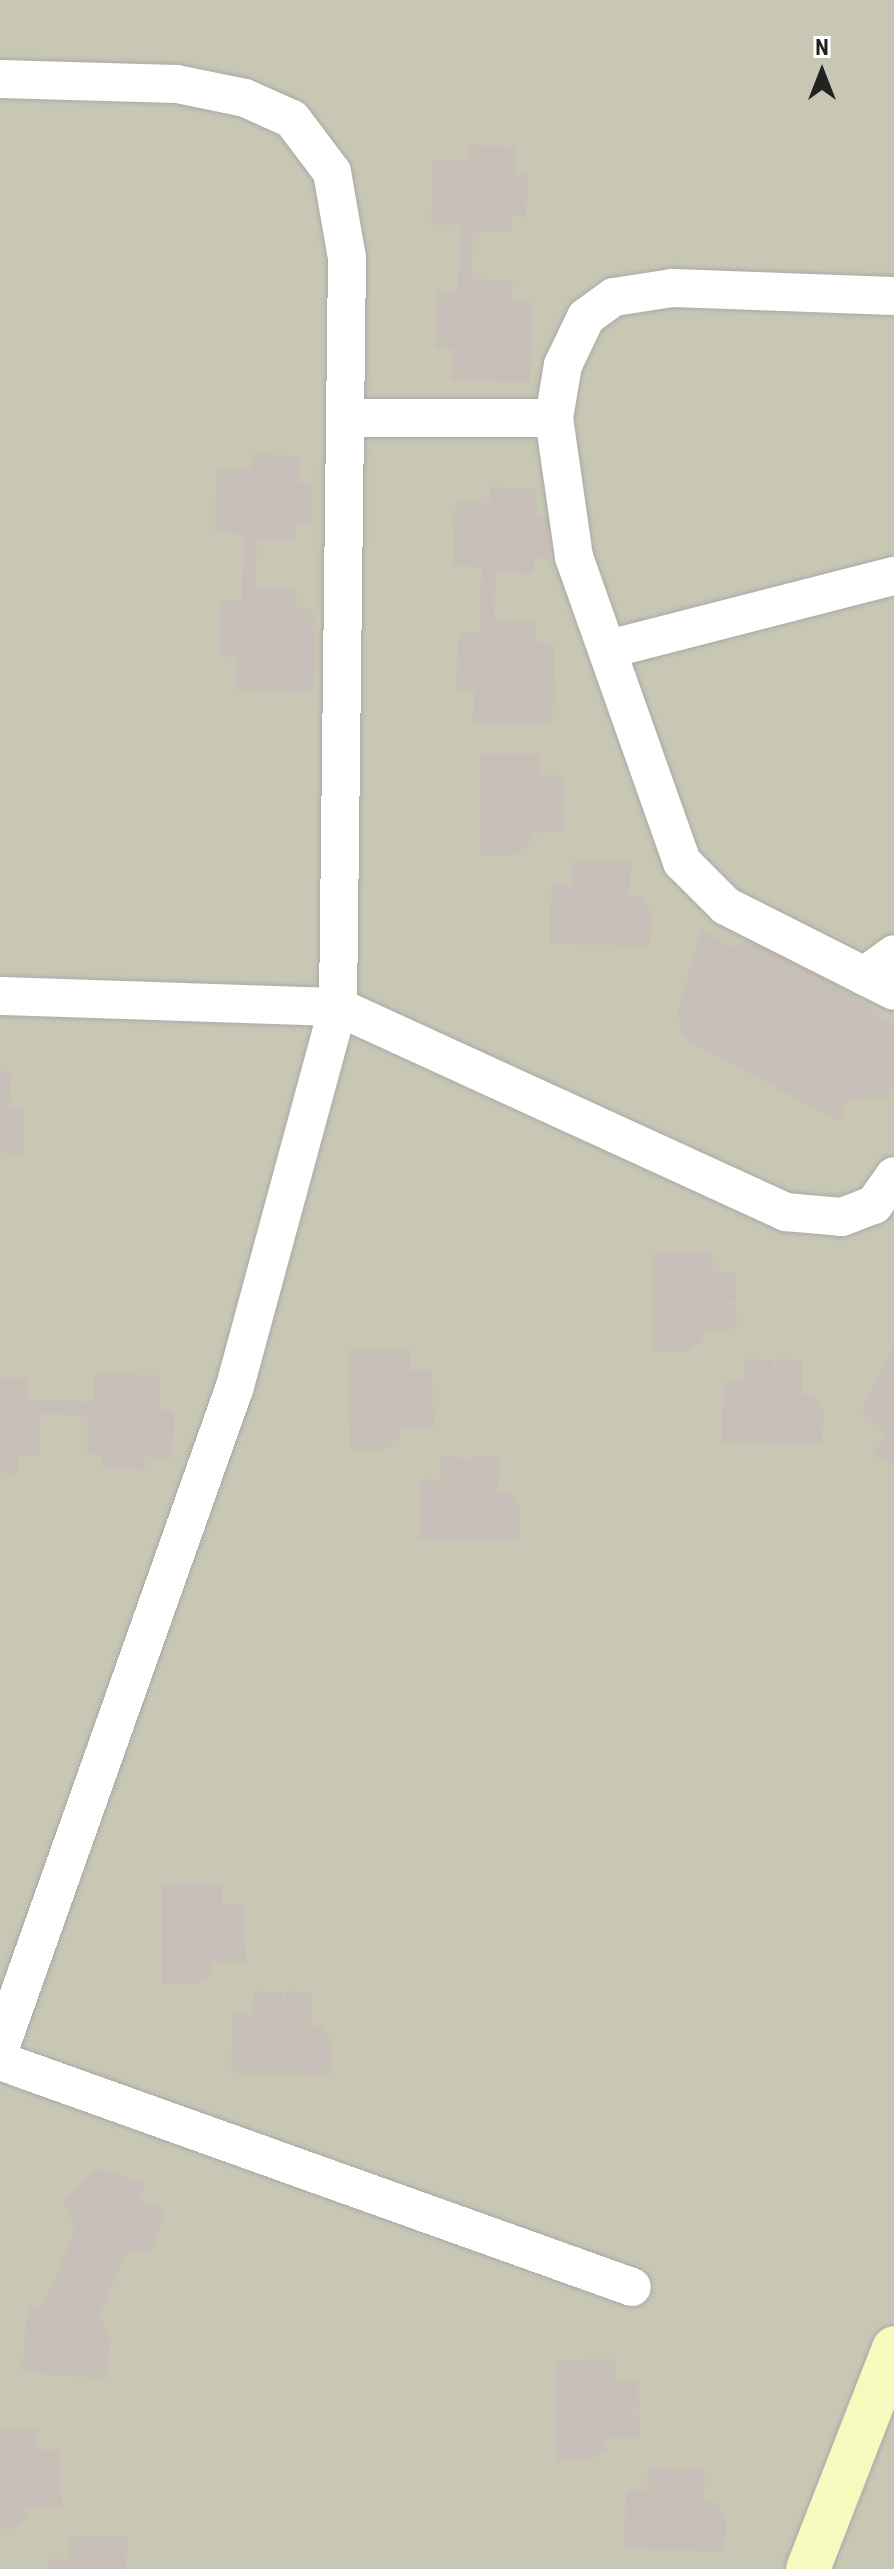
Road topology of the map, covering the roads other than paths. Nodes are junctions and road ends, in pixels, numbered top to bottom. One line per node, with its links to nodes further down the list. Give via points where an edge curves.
1 (0, 79): 3 (street, via 177,84 245,98 292,119 332,172 347,258)
2 (894, 296): 4 (street, via 672,288 614,297 586,317 563,365)
3 (345, 418): 4 (street); 10 (street)
4 (554, 418): 6 (street, via 574,557)
5 (894, 576): 6 (street)
6 (609, 649): 8 (street, via 682,862 726,906)
7 (894, 954): 8 (street)
8 (879, 983)
9 (0, 996): 10 (street)
10 (338, 1007): 11 (street, via 786,1212 842,1217 874,1205); 12 (street, via 234,1389)
11 (894, 1176)
12 (0, 2048)
13 (0, 2061): 14 (street)
14 (632, 2287)
15 (894, 2348): 16 (street)
16 (808, 2569)

